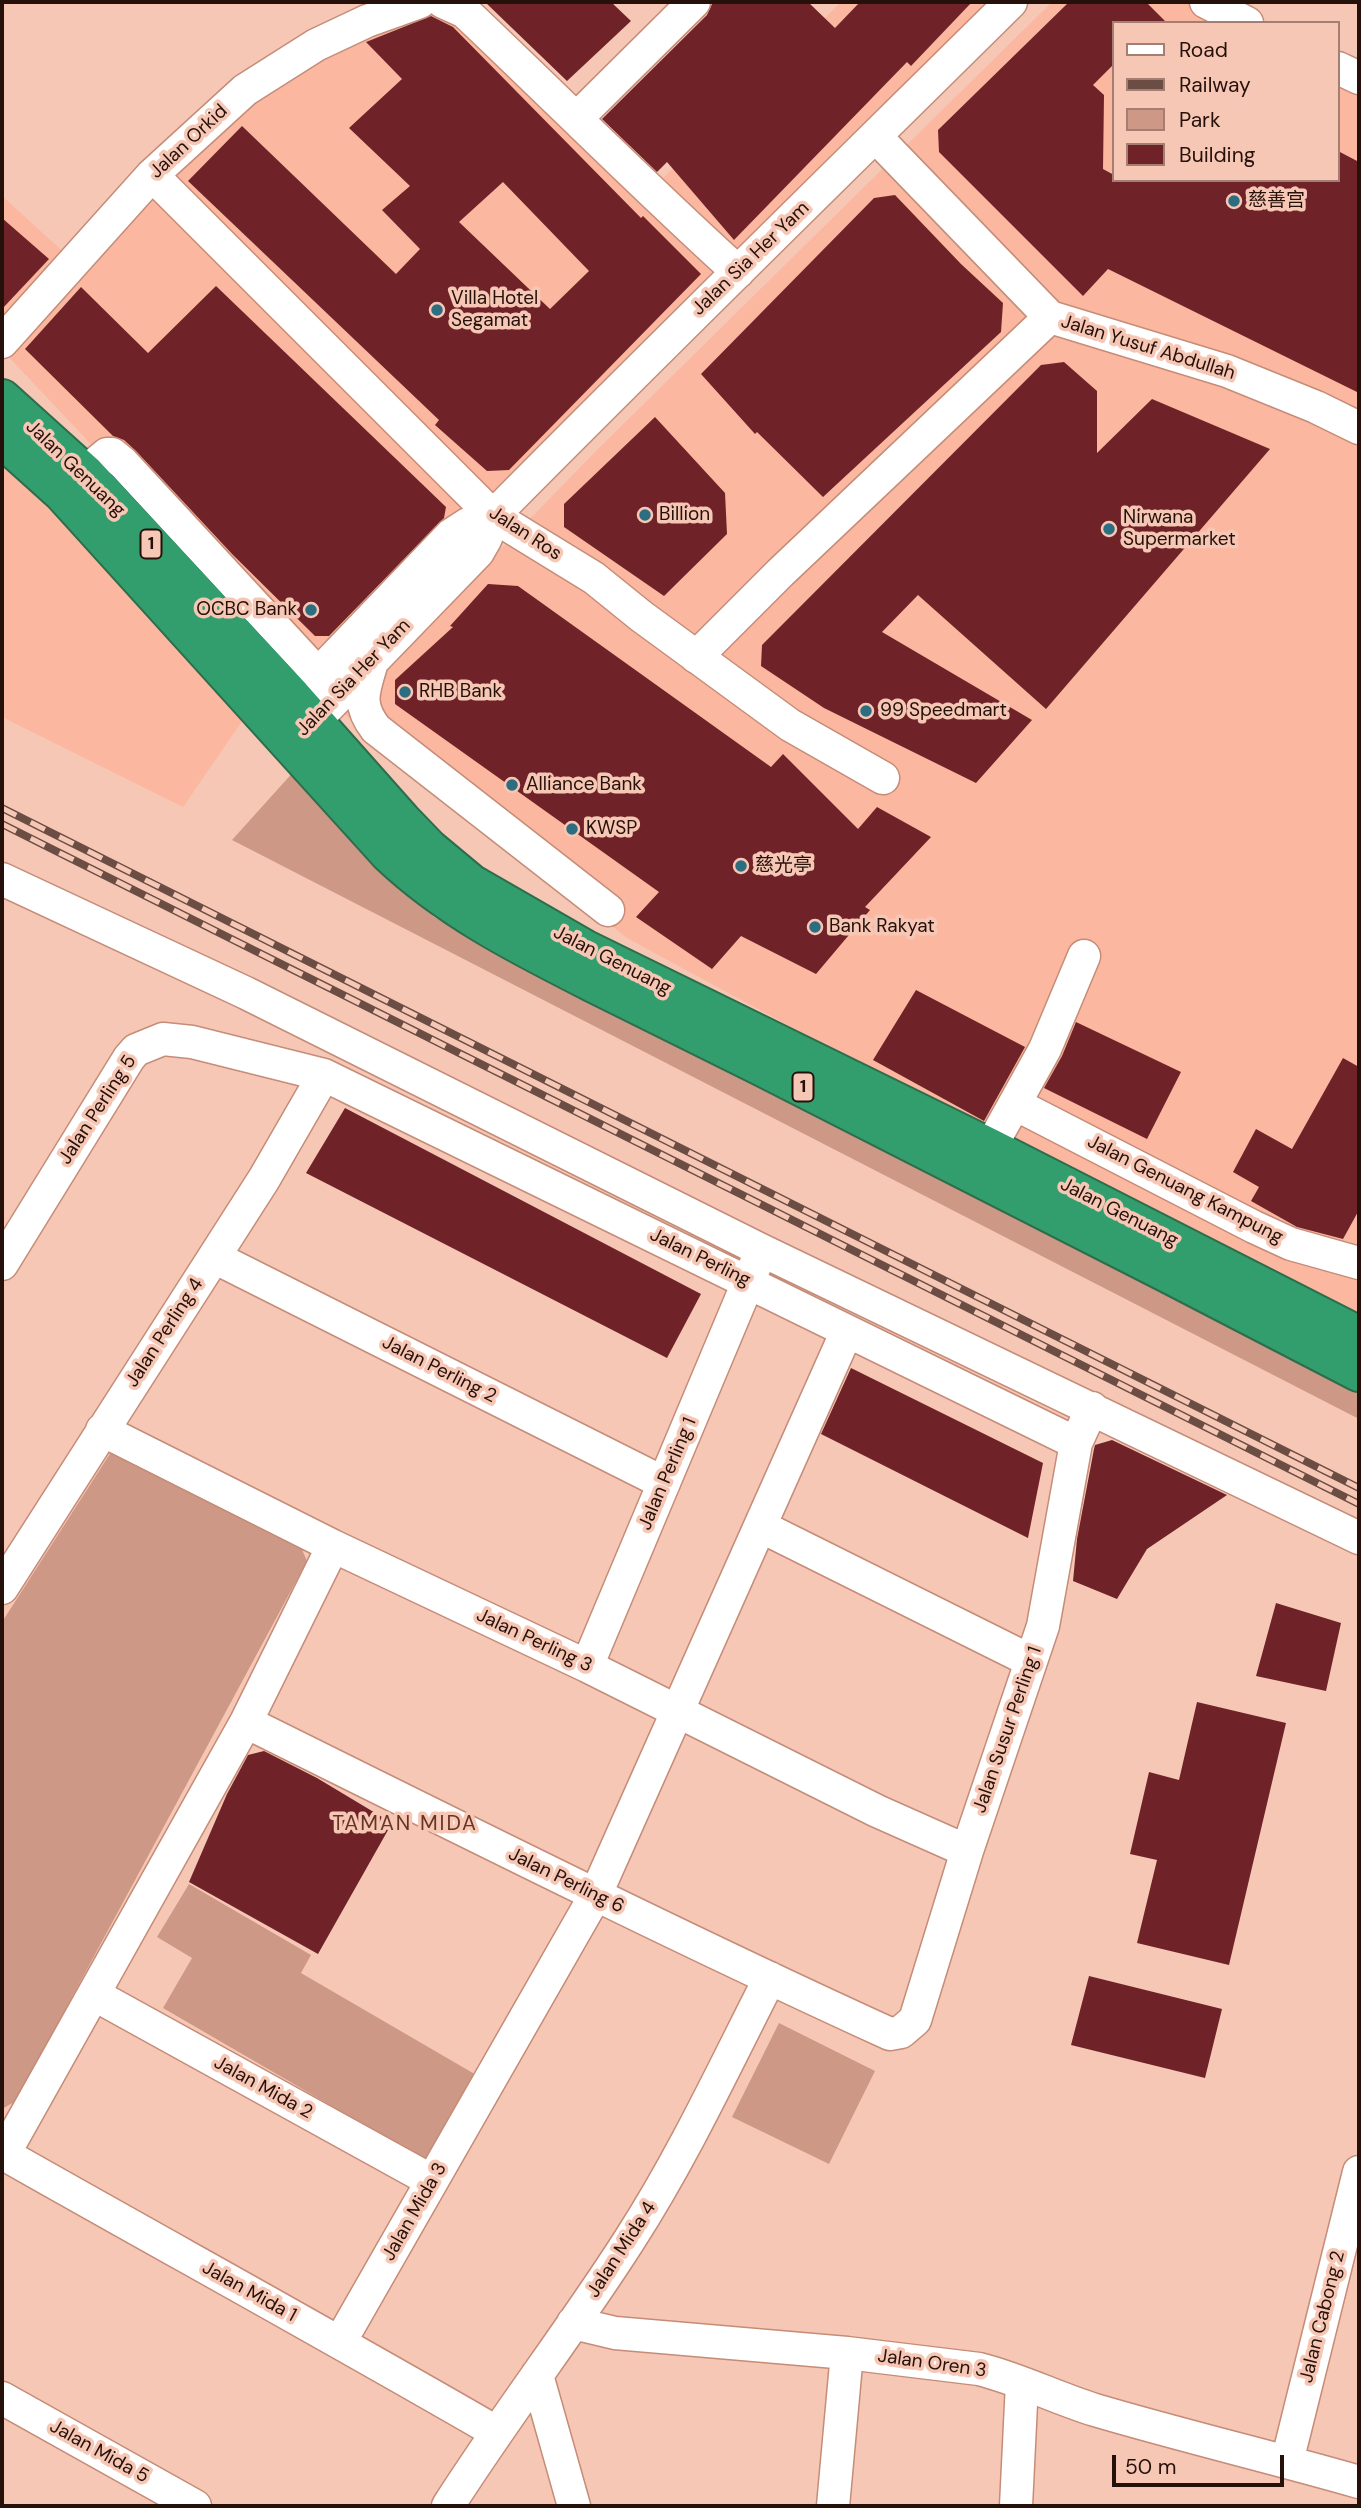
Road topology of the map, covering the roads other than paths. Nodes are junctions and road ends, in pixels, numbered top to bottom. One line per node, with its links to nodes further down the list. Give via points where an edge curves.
1 (419, 2): 9 (street, Jalan Orkid, via 316,45 245,90)
2 (443, 2): 7 (street, via 465,12)
3 (694, 2): 7 (street)
4 (1011, 2): 8 (street, Jalan Sia Her Yam)
5 (1206, 2): 6 (street)
6 (1243, 21)
7 (577, 118): 10 (street)
8 (876, 137): 10 (street, Jalan Sia Her Yam); 11 (street, Jalan Yusuf Abdullah)
9 (152, 175): 12 (street, Jalan Orkid); 16 (street, Jalan Ros)
10 (738, 272): 16 (street, Jalan Sia Her Yam)
11 (1050, 317): 14 (street, Jalan Yusuf Abdullah, via 1227,371); 17 (street)
12 (2, 342)
13 (2, 399): 19 (highway, Jalan Genuang / 1, via 84,473)
14 (1359, 428)
15 (2, 438): 19 (highway, Jalan Genuang / 1)
16 (493, 516): 17 (street, Jalan Ros, via 594,578); 18 (street, Jalan Sia Her Yam, via 478,552); 19 (street, Jalan Sia Her Yam, via 451,535)
17 (696, 657): 20 (street, Jalan Ros, via 790,724)
18 (373, 659): 19 (street, Jalan Sia Her Yam); 22 (street, via 363,696 365,715 376,729)
19 (297, 711): 26 (highway, Jalan Genuang / 1, via 429,849 471,884 584,948); 38 (highway, Jalan Genuang / 1, via 406,869 485,926)
20 (883, 778)
21 (2, 879): 30 (street, via 246,993)
22 (608, 910)
23 (1084, 956): 25 (street, via 1045,1049)
24 (324, 1075): 32 (street, Jalan Perling 4); 33 (street, Jalan Perling 5, via 192,1042 163,1038 136,1049); 35 (street, Jalan Perling)
25 (1015, 1104): 26 (street); 27 (street, Jalan Genuang Kampung)
26 (990, 1148): 28 (highway, Jalan Genuang / 1)
27 (1126, 1162): 28 (street); 29 (street, Jalan Genuang Kampung)
28 (1098, 1202): 34 (highway, Jalan Genuang / 1)
29 (1254, 1227): 31 (street, Jalan Genuang Kampung, via 1291,1244); 34 (street)
30 (761, 1250): 35 (street, Jalan Perling 1); 39 (street)
31 (1356, 1255)
32 (215, 1257): 40 (street, Jalan Perling 4); 42 (street, Jalan Perling 2)
33 (2, 1264)
34 (1231, 1271): 37 (highway, Jalan Genuang / 1)
35 (749, 1282): 36 (street, Jalan Perling); 42 (street, Jalan Perling 1)
36 (847, 1331): 41 (street, Jalan Perling); 43 (street, Jalan Mida 3)
37 (1359, 1336)
38 (1359, 1372)
39 (1092, 1408): 41 (street, Jalan Susur Perling 1); 44 (street)
40 (102, 1430): 45 (street, Jalan Perling 3); 46 (street, Jalan Perling 4)
41 (1076, 1443): 47 (street, Jalan Susur Perling 1, via 1043,1626)
42 (664, 1483): 48 (street, Jalan Perling 1)
43 (760, 1526): 47 (street); 49 (street, Jalan Mida 3)
44 (1359, 1538)
45 (333, 1546): 48 (street, Jalan Perling 3); 50 (street)
46 (3, 1584)
47 (1031, 1661): 51 (street, Jalan Susur Perling 1)
48 (587, 1666): 49 (street, Jalan Perling 3)
49 (678, 1710): 51 (street, Jalan Perling 3, via 877,1811); 52 (street, Jalan Mida 3)
50 (246, 1722): 52 (street, Jalan Perling 6); 54 (street)
51 (967, 1851): 55 (street, Jalan Susur Perling 1, via 915,2020 901,2032)
52 (595, 1895): 53 (street, Jalan Perling 6); 58 (street, Jalan Mida 3)
53 (770, 1978): 55 (street, Jalan Perling 6); 59 (street, Jalan Mida 4, via 662,2186)
54 (94, 1995): 56 (street); 58 (street, Jalan Mida 2)
55 (890, 2034)
56 (3, 2154): 60 (street, Jalan Mida 1)
57 (1359, 2172): 66 (street, Jalan Cabong 2)
58 (432, 2181): 60 (street, Jalan Mida 3)
59 (573, 2323): 61 (street, Jalan Oren 3, via 615,2333); 62 (street, Jalan Mida 4)
60 (341, 2342): 65 (street, Jalan Mida 1)
61 (847, 2353): 63 (street, Jalan Oren 3, via 979,2369); 71 (street)
62 (537, 2375): 65 (street, Jalan Mida 4); 70 (street)
63 (1022, 2383): 66 (street, Jalan Oren 3, via 1108,2414); 72 (street)
64 (2, 2398): 68 (street, Jalan Mida 5)
65 (496, 2432): 69 (street, Jalan Mida 4)
66 (1287, 2462): 67 (street, Jalan Oren 3)
67 (1359, 2483)
68 (195, 2506)
69 (448, 2506)
70 (574, 2506)
71 (833, 2506)
72 (1016, 2506)

